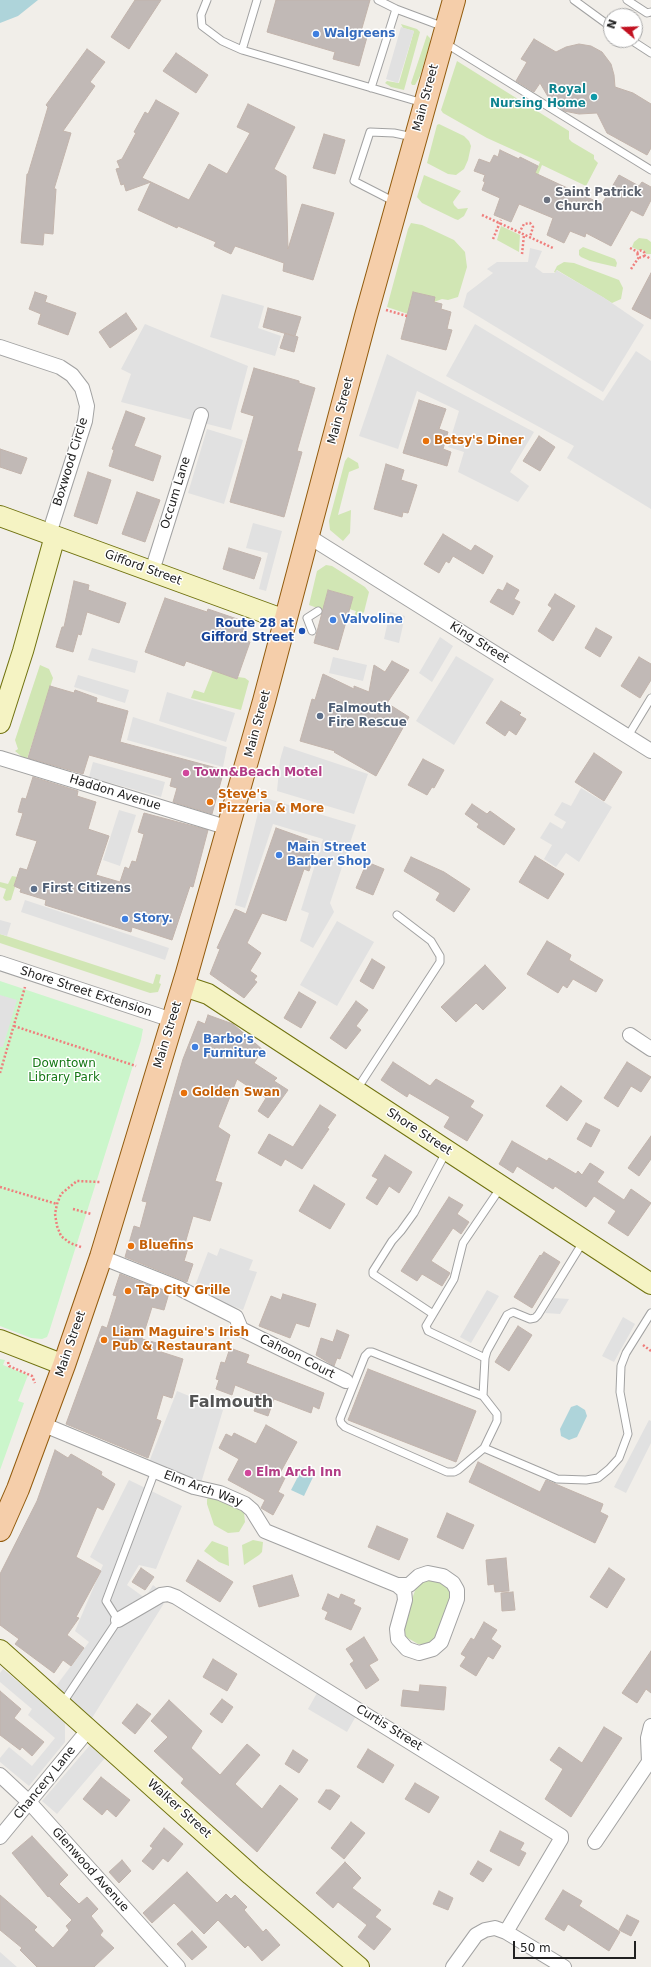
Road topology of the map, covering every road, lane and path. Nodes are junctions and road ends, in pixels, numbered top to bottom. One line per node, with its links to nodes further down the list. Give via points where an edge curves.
1 (207, 0): 11 (lane, via 202,15 202,26 222,41)
2 (256, 0): 11 (lane)
3 (378, 0): 7 (lane)
4 (454, 0): 10 (main road, Main Street)
5 (574, 0): 9 (lane)
6 (626, 0): 8 (lane)
7 (396, 10): 10 (lane); 12 (lane)
8 (651, 12)
9 (603, 21)
10 (444, 34): 13 (main road, Main Street); 15 (lane)
11 (242, 50): 12 (lane)
12 (371, 88): 13 (lane)
13 (425, 104): 14 (main road, Main Street)
14 (415, 138): 16 (main road, Main Street); 16 (lane, via 394,133 370,132 354,181)
15 (651, 170)
16 (398, 204): 37 (main road, Main Street)
17 (482, 215): 18 (path)
18 (501, 222): 19 (path); 22 (path)
19 (519, 233): 20 (path); 21 (path, via 524,224 530,223 533,227)
20 (524, 235): 21 (path); 26 (path)
21 (530, 237): 23 (path)
22 (493, 238)
23 (552, 248)
24 (630, 248): 25 (path)
25 (638, 252): 27 (path, via 641,251); 28 (path)
26 (522, 254)
27 (644, 255): 28 (path); 29 (path)
28 (639, 257): 30 (path)
29 (651, 259)
30 (631, 269)
31 (384, 309): 32 (path)
32 (407, 316)
33 (0, 347): 36 (street, Boxwood Circle, via 60,367 72,375 84,395 87,406 85,421)
34 (201, 415): 38 (street, Occum Lane)
35 (0, 516): 36 (main road, Gifford Street)
36 (52, 535): 38 (main road, Gifford Street); 43 (main road, via 24,650)
37 (308, 536): 40 (main road, Main Street); 44 (street, King Street)
38 (152, 571): 40 (main road, Gifford Street)
39 (318, 611): 41 (lane, via 307,618)
40 (285, 620): 47 (main road, Main Street)
41 (312, 631)
42 (651, 698): 44 (lane)
43 (0, 723)
44 (628, 736): 45 (street, King Street)
45 (651, 751)
46 (0, 758): 47 (street, Haddon Avenue)
47 (229, 828): 51 (main road, Main Street)
48 (396, 915): 59 (lane, via 430,941 440,956 440,962)
49 (0, 964): 50 (street, Shore Street Extension)
50 (29, 973): 52 (street, Shore Street Extension); 53 (path)
51 (184, 986): 52 (main road, Main Street); 59 (main road, Shore Street, via 208,994)
52 (172, 1020): 69 (main road, Main Street)
53 (14, 1026): 56 (path); 57 (path)
54 (630, 1035): 55 (street)
55 (651, 1049)
56 (1, 1064): 58 (path)
57 (136, 1066)
58 (0, 1073)
59 (356, 1091): 60 (main road, Shore Street)
60 (446, 1150): 63 (main road, Shore Street); 72 (lane, via 414,1213 373,1271 373,1274)
61 (100, 1182): 64 (path, via 77,1182 61,1194)
62 (0, 1187): 64 (path)
63 (501, 1187): 67 (main road, Shore Street); 72 (lane, via 464,1243 454,1279)
64 (58, 1204): 68 (path, via 55,1214 62,1236)
65 (72, 1209): 66 (path)
66 (91, 1214)
67 (584, 1240): 70 (main road, Shore Street); 74 (lane, via 538,1315 530,1319 513,1312 507,1314)
68 (80, 1247)
69 (101, 1257): 75 (main road, Main Street); 76 (street, Cahoon Court, via 179,1288 236,1317 241,1329)
70 (651, 1284)
71 (651, 1313): 80 (lane, via 626,1353 622,1366 620,1392 628,1434 619,1458 598,1478 557,1479)
72 (433, 1314): 74 (lane, via 426,1326 428,1331)
73 (3, 1348): 75 (main road); 77 (path, via 9,1366 32,1376)
74 (485, 1358): 78 (lane)
75 (64, 1365): 79 (main road, Main Street)
76 (346, 1381)
77 (35, 1383)
78 (483, 1396): 80 (lane, via 497,1414 497,1421); 80 (lane, via 369,1352 365,1356 340,1419 345,1427 447,1472 454,1472)
79 (42, 1424): 81 (street, Elm Arch Way); 82 (main road, Main Street)
80 (484, 1448)
81 (155, 1471): 83 (street, Elm Arch Way, via 245,1504 252,1510 265,1531); 84 (lane, via 106,1601)
82 (0, 1530)
83 (396, 1585): 83 (street, via 409,1585 419,1576 428,1573 443,1576 453,1583 457,1599 439,1646 419,1653 407,1649 398,1639 396,1629 406,1600 404,1591)
84 (118, 1620): 86 (lane); 94 (street, Curtis Street, via 161,1595 176,1597 561,1836 562,1839)
85 (0, 1650): 86 (main road, Walker Street)
86 (61, 1704): 88 (main road, Walker Street)
87 (651, 1726): 89 (street, via 648,1738)
88 (89, 1729): 91 (street, Chancery Lane); 96 (main road, Walker Street)
89 (650, 1762): 93 (street)
90 (0, 1775): 91 (street, Glenwood Avenue)
91 (30, 1803): 92 (street, Chancery Lane); 95 (street, Glenwood Avenue)
92 (0, 1837)
93 (595, 1842)
94 (506, 1932): 97 (street, via 495,1928 480,1932 471,1940); 98 (street)
95 (178, 1967)
96 (358, 1967)
97 (453, 1967)
98 (564, 1967)

